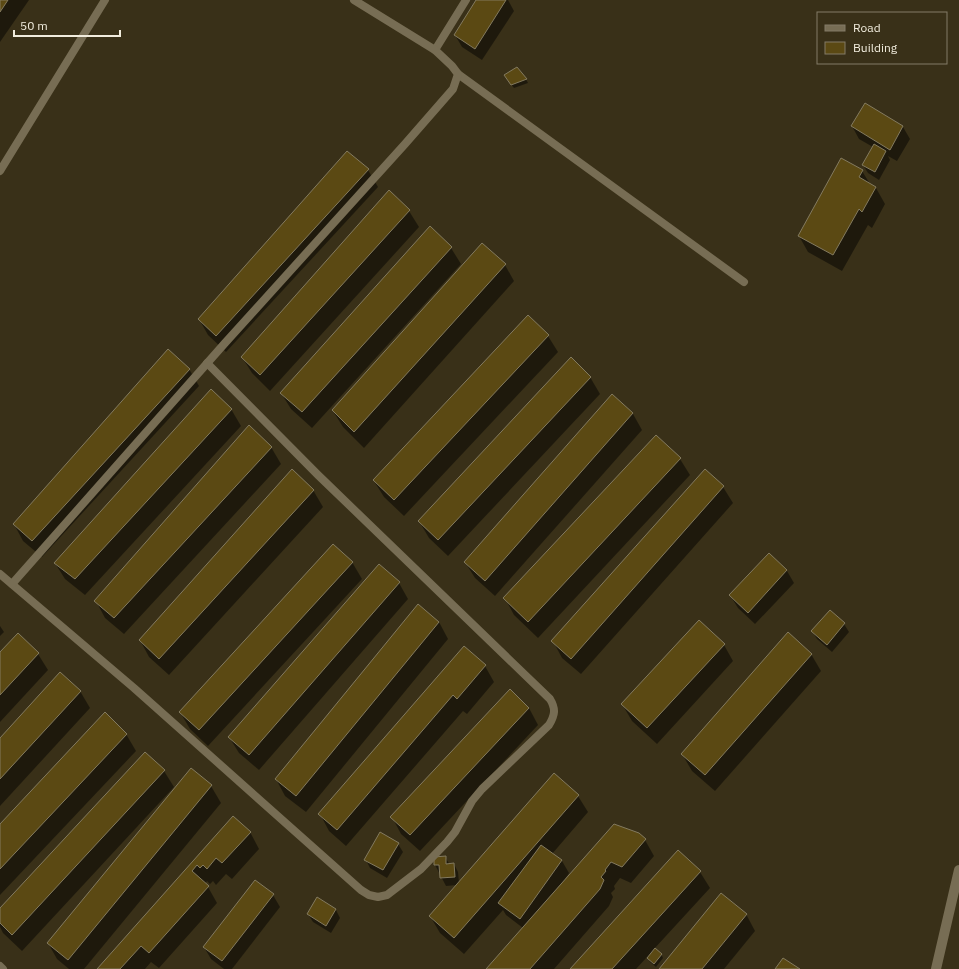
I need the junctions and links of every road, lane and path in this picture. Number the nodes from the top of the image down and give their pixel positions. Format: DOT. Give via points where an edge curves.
graph roads {
  1 [pos="106,0"];
  2 [pos="354,0"];
  3 [pos="466,0"];
  4 [pos="435,50"];
  5 [pos="458,74"];
  6 [pos="0,172"];
  7 [pos="744,282"];
  8 [pos="207,363"];
  9 [pos="0,574"];
  10 [pos="12,584"];
  11 [pos="959,870"];
  12 [pos="0,966"];
  13 [pos="3,969"];
  14 [pos="936,969"];
  1 -- 6 [label="lane"];
  2 -- 4 [label="lane"];
  3 -- 4 [label="lane"];
  4 -- 5 [label="lane"];
  5 -- 7 [label="lane"];
  5 -- 8 [label="lane" via="453,89"];
  8 -- 10 [label="lane"];
  8 -- 10 [label="lane" via="318,475 550,699 554,707 554,716 549,725 482,789 472,801 455,832 421,869 388,895 369,895"];
  9 -- 10 [label="lane"];
  11 -- 14 [label="street"];
  12 -- 13 [label="lane"];
}
